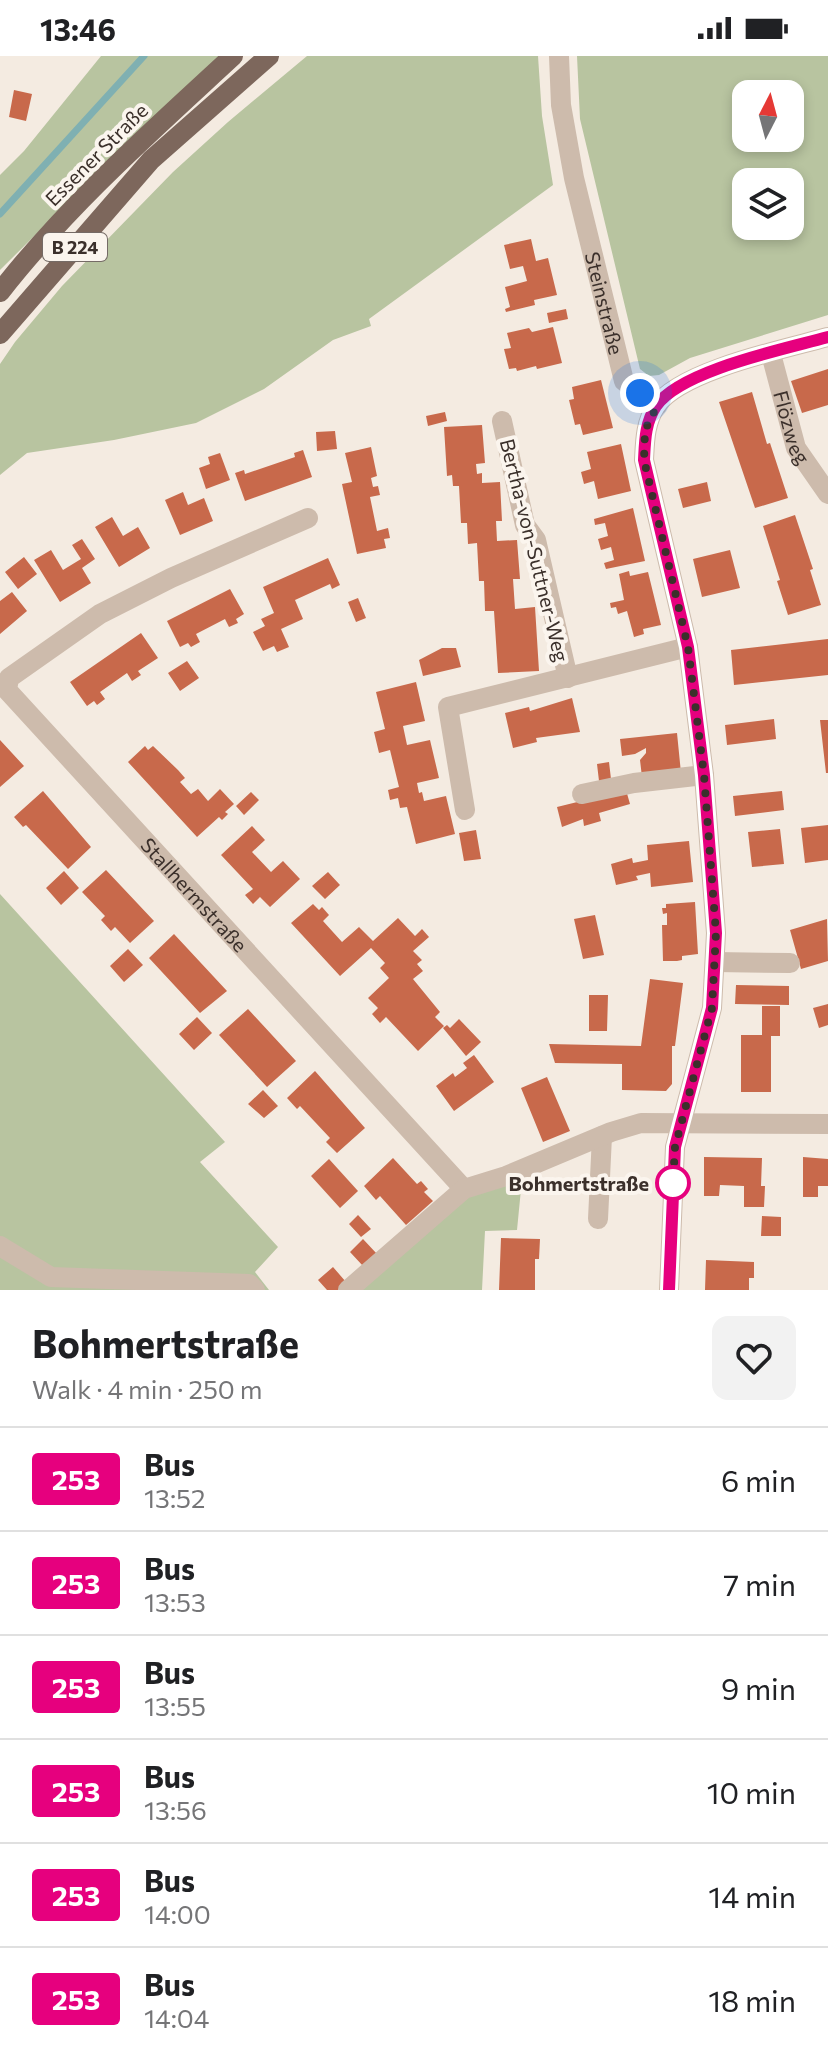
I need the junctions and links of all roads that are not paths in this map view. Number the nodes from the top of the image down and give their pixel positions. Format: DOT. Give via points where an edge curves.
graph roads {
  1 [pos="233,56"];
  2 [pos="269,56"];
  3 [pos="559,56"];
  4 [pos="0,292"];
  5 [pos="0,334"];
  6 [pos="828,337"];
  7 [pos="771,354"];
  8 [pos="657,406"];
  9 [pos="502,421"];
  10 [pos="828,494"];
  11 [pos="308,518"];
  12 [pos="688,647"];
  13 [pos="568,678"];
  14 [pos="704,775"];
  15 [pos="582,794"];
  16 [pos="465,810"];
  17 [pos="715,962"];
  18 [pos="790,963"];
  19 [pos="681,1122"];
  20 [pos="828,1124"];
  21 [pos="602,1136"];
  22 [pos="464,1189"];
  23 [pos="598,1219"];
  24 [pos="0,1246"];
  25 [pos="255,1290"];
  26 [pos="348,1290"];
  27 [pos="669,1290"];
  1 -- 4 [label="main road, Essener Straße / B 224" via="34,249"];
  2 -- 5 [label="main road, B 224" via="151,160"];
  3 -- 8 [label="street, Steinstraße" via="574,178 624,381"];
  6 -- 7 [label="street"];
  7 -- 8 [label="street" via="696,377"];
  7 -- 10 [label="street, Flözweg" via="796,448"];
  8 -- 12 [label="street" via="645,430 644,460"];
  9 -- 13 [label="street, Bertha-von-Suttner-Weg"];
  11 -- 22 [label="street, Stallhermstraße" via="100,614 9,678 7,690"];
  12 -- 13 [label="street, Bertha-von-Suttner-Weg"];
  12 -- 14 [label="street"];
  13 -- 16 [label="street, Bertha-von-Suttner-Weg" via="448,707"];
  14 -- 15 [label="street"];
  14 -- 17 [label="street"];
  17 -- 18 [label="street"];
  17 -- 19 [label="street" via="712,1008"];
  19 -- 20 [label="street"];
  19 -- 21 [label="street" via="641,1123"];
  19 -- 27 [label="street" via="675,1147"];
  21 -- 22 [label="street"];
  21 -- 23 [label="street"];
  22 -- 26 [label="street"];
  24 -- 25 [label="street" via="51,1277 249,1284"];
}
